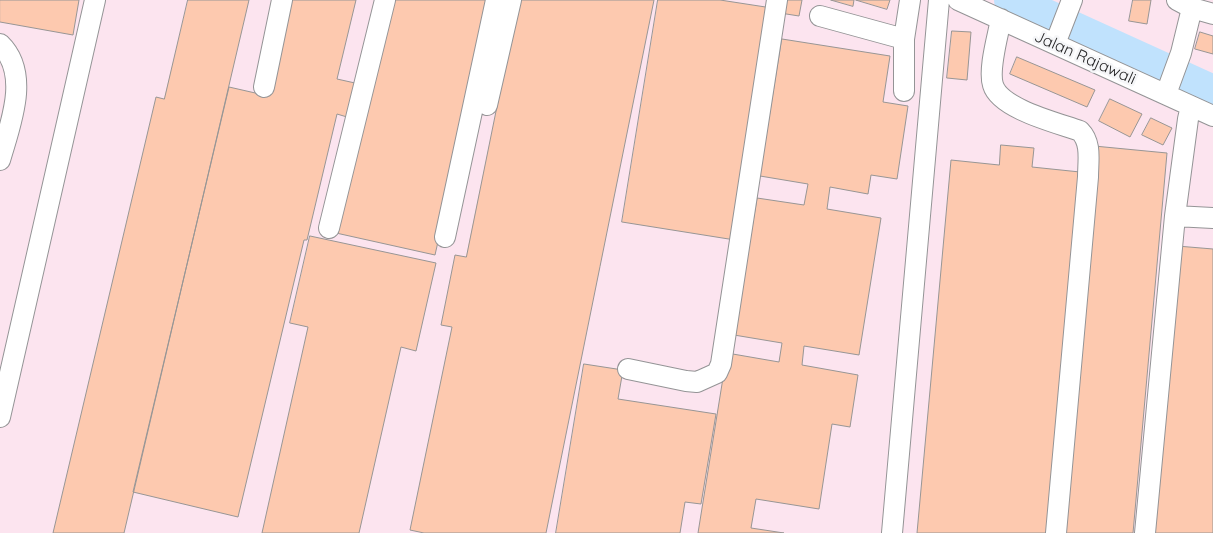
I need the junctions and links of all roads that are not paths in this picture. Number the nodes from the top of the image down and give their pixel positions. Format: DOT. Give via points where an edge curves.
graph roads {
  1 [pos="95,0"];
  2 [pos="282,0"];
  3 [pos="385,0"];
  4 [pos="496,0"];
  5 [pos="511,0"];
  6 [pos="777,0"];
  7 [pos="910,0"];
  8 [pos="939,0"];
  9 [pos="958,0"];
  10 [pos="1072,0"];
  11 [pos="1185,4"];
  12 [pos="1213,14"];
  13 [pos="820,16"];
  14 [pos="1001,19"];
  15 [pos="1058,37"];
  16 [pos="904,39"];
  17 [pos="0,44"];
  18 [pos="264,87"];
  19 [pos="904,91"];
  20 [pos="1166,94"];
  21 [pos="1191,106"];
  22 [pos="1213,116"];
  23 [pos="0,160"];
  24 [pos="1174,216"];
  25 [pos="1213,218"];
  26 [pos="329,228"];
  27 [pos="628,369"];
  28 [pos="0,418"];
  29 [pos="892,533"];
  30 [pos="1056,533"];
  31 [pos="1145,533"];
  1 -- 28 [label="street"];
  2 -- 18 [label="street"];
  3 -- 26 [label="street"];
  4 -- 5 [label="street" via="452,234"];
  6 -- 27 [label="street" via="717,373 708,379 686,381"];
  7 -- 16 [label="street"];
  8 -- 29 [label="street"];
  9 -- 14 [label="street, Jalan Rajawali"];
  10 -- 15 [label="street"];
  11 -- 12 [label="street"];
  11 -- 20 [label="street" via="1181,53"];
  13 -- 16 [label="street"];
  14 -- 15 [label="street, Jalan Rajawali"];
  14 -- 30 [label="street" via="993,61 992,83 996,91 1004,100 1021,109 1080,131 1086,136 1088,146 1088,177"];
  15 -- 20 [label="street, Jalan Rajawali"];
  16 -- 19 [label="street"];
  17 -- 23 [label="street" via="10,55 16,80 10,124"];
  20 -- 21 [label="street, Jalan Rajawali"];
  21 -- 22 [label="street, Jalan Rajawali"];
  21 -- 24 [label="street"];
  24 -- 25 [label="street"];
  24 -- 31 [label="street"];
}
